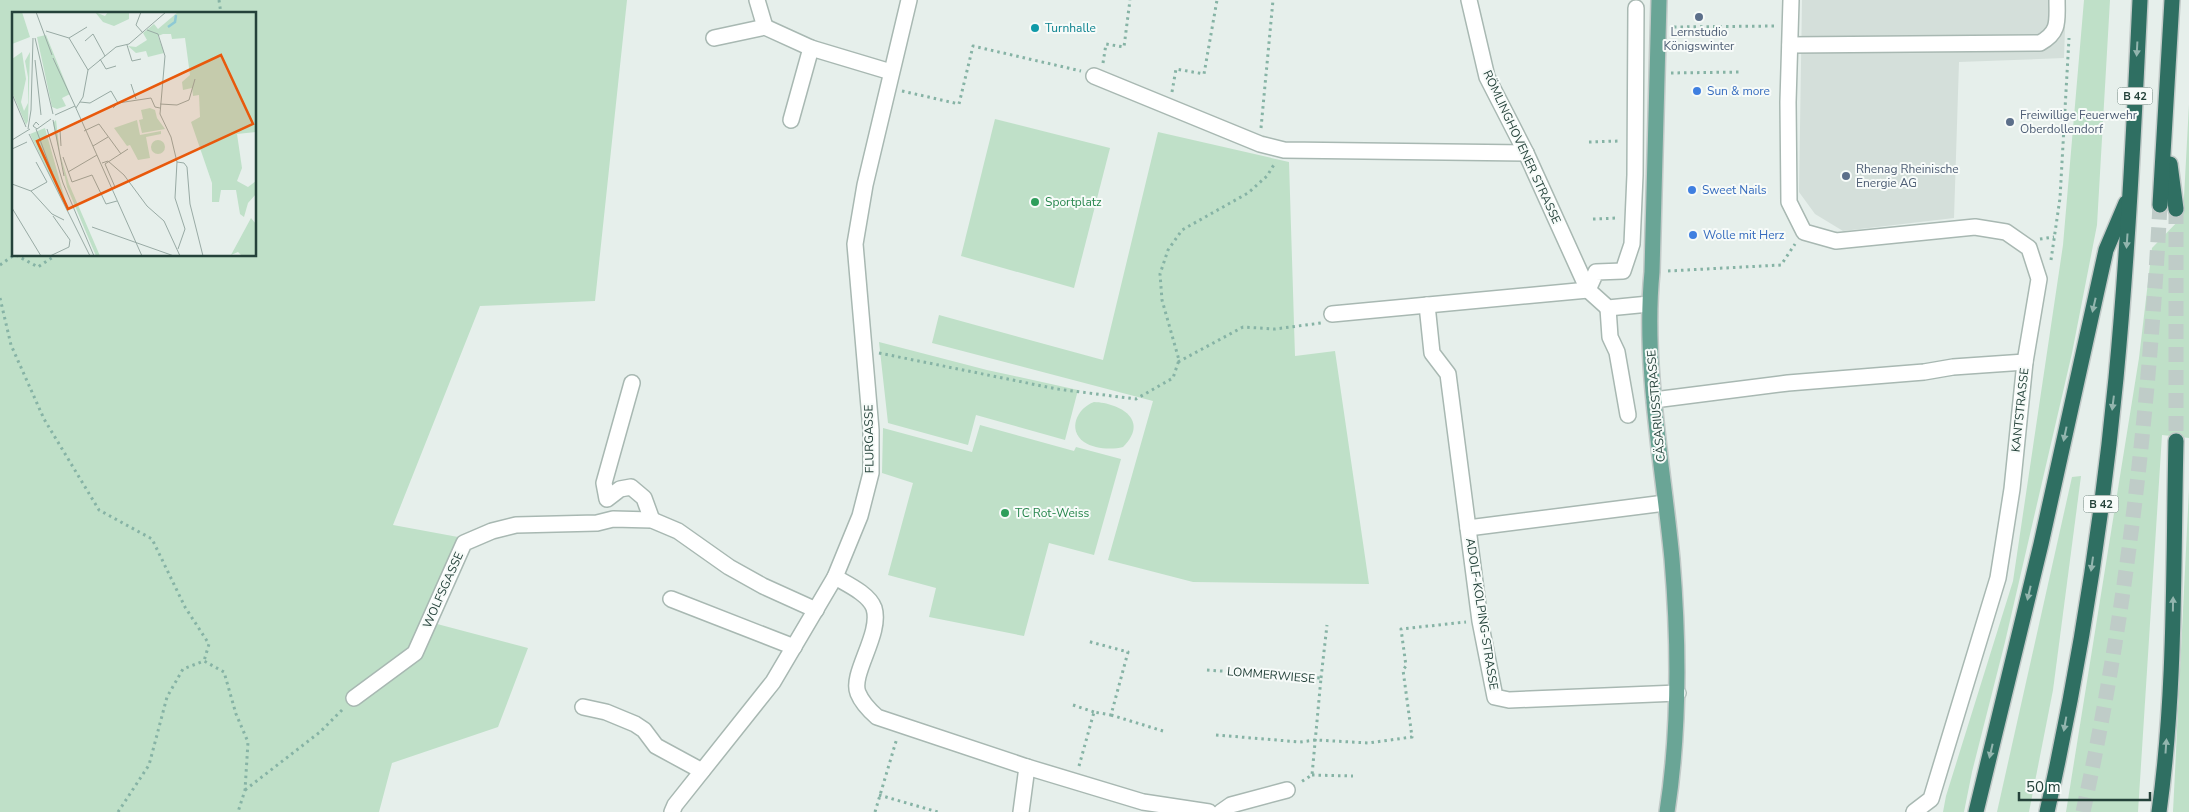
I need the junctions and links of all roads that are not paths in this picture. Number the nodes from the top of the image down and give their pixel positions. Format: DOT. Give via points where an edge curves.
graph roads {
  1 [pos="757,0"];
  2 [pos="909,0"];
  3 [pos="1469,0"];
  4 [pos="1659,0"];
  5 [pos="1791,0"];
  6 [pos="2057,0"];
  7 [pos="2140,0"];
  8 [pos="2172,0"];
  9 [pos="1636,8"];
  10 [pos="765,27"];
  11 [pos="714,38"];
  12 [pos="1790,45"];
  13 [pos="811,48"];
  14 [pos="891,72"];
  15 [pos="1098,77"];
  16 [pos="791,120"];
  17 [pos="2166,130"];
  18 [pos="1526,154"];
  19 [pos="2130,192"];
  20 [pos="2160,205"];
  21 [pos="2176,209"];
  22 [pos="1588,290"];
  23 [pos="1649,304"];
  24 [pos="1427,305"];
  25 [pos="1608,308"];
  26 [pos="1336,314"];
  27 [pos="2025,362"];
  28 [pos="632,383"];
  29 [pos="1654,400"];
  30 [pos="1628,415"];
  31 [pos="2176,441"];
  32 [pos="606,499"];
  33 [pos="1665,503"];
  34 [pos="613,519"];
  35 [pos="652,520"];
  36 [pos="1468,528"];
  37 [pos="835,576"];
  38 [pos="672,599"];
  39 [pos="816,610"];
  40 [pos="794,647"];
  41 [pos="1678,693"];
  42 [pos="354,698"];
  43 [pos="583,707"];
  44 [pos="1027,767"];
  45 [pos="702,771"];
  46 [pos="1287,790"];
  47 [pos="672,812"];
  48 [pos="1021,812"];
  49 [pos="1209,812"];
  50 [pos="1221,812"];
  51 [pos="1667,812"];
  52 [pos="1914,812"];
  53 [pos="1976,812"];
  54 [pos="2047,812"];
  55 [pos="2159,812"];
  1 -- 10 [label="street"];
  2 -- 14 [label="street, FLURGASSE"];
  3 -- 18 [label="street, RÖMLINGHOVENER STRASSE" via="1487,77"];
  4 -- 23 [label="main road, CÄSARIUSSTRASSE"];
  5 -- 12 [label="street"];
  6 -- 12 [label="street" via="2057,28 2040,43"];
  7 -- 19 [label="highway, B 42, one-way"];
  8 -- 17 [label="highway, B 42"];
  9 -- 22 [label="street" via="1632,244 1623,271 1596,272"];
  10 -- 11 [label="street"];
  10 -- 13 [label="street"];
  12 -- 27 [label="street" via="1789,202 1804,232 1836,241 1974,227 2006,232 2029,248 2039,279"];
  13 -- 14 [label="street"];
  13 -- 16 [label="street"];
  14 -- 37 [label="street, FLURGASSE" via="855,244 871,430 871,473 860,516"];
  15 -- 18 [label="street" via="1260,144 1284,150"];
  17 -- 20 [label="highway, B 42"];
  17 -- 21 [label="highway, B 42"];
  18 -- 22 [label="street, RÖMLINGHOVENER STRASSE"];
  19 -- 53 [label="highway, B 42, one-way" via="2106,250 2041,544"];
  19 -- 54 [label="highway, B 42, one-way" via="2118,360 2105,472 2079,648"];
  22 -- 24 [label="street"];
  22 -- 25 [label="street, RÖMLINGHOVENER STRASSE"];
  23 -- 25 [label="street"];
  23 -- 29 [label="main road, CÄSARIUSSTRASSE"];
  24 -- 26 [label="street"];
  24 -- 36 [label="street, ADOLF-KOLPING-STRASSE" via="1432,353 1448,374"];
  25 -- 30 [label="street" via="1610,337 1617,352"];
  27 -- 29 [label="street, KANTSTRASSE" via="1788,383"];
  27 -- 52 [label="street, KANTSTRASSE" via="2012,489 1998,578 1931,799"];
  28 -- 32 [label="street" via="604,483"];
  29 -- 33 [label="main road, CÄSARIUSSTRASSE"];
  55 -- 31 [label="highway, one-way" via="2172,652"];
  32 -- 34 [label="street"];
  32 -- 35 [label="street" via="620,489 631,487 644,498"];
  33 -- 36 [label="street, ADOLF-KOLPING-STRASSE"];
  33 -- 41 [label="main road, CÄSARIUSSTRASSE" via="1672,559"];
  34 -- 35 [label="street, WOLFSGASSE"];
  34 -- 42 [label="street, WOLFSGASSE" via="597,523 516,524 464,543 415,653"];
  35 -- 39 [label="street, WOLFSGASSE" via="678,531 729,567 763,586"];
  36 -- 41 [label="street, ADOLF-KOLPING-STRASSE" via="1480,621 1495,697 1509,700"];
  37 -- 39 [label="street, FLURGASSE"];
  37 -- 44 [label="street" via="863,594 874,607 874,627 856,691 876,717"];
  38 -- 40 [label="street"];
  39 -- 40 [label="street, FLURGASSE"];
  40 -- 45 [label="street, FLURGASSE" via="773,682"];
  41 -- 51 [label="main road, CÄSARIUSSTRASSE"];
  43 -- 45 [label="street" via="635,724 656,746"];
  44 -- 48 [label="street"];
  44 -- 49 [label="street" via="1143,802"];
  45 -- 47 [label="street, FLURGASSE"];
  46 -- 50 [label="street" via="1231,805"];
}
